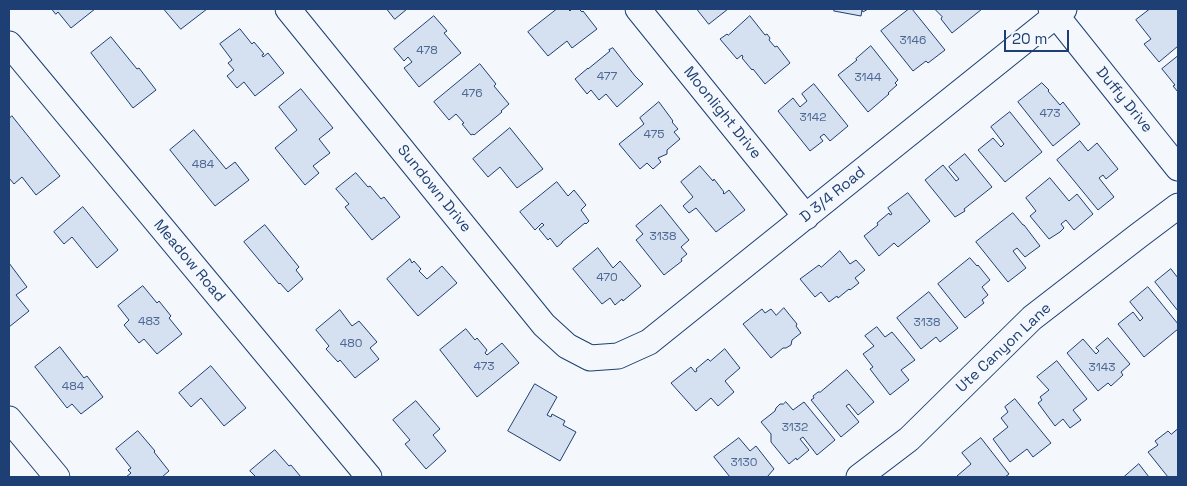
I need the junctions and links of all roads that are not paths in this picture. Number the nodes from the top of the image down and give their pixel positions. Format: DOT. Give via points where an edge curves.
graph roads {
  1 [pos="288,9"];
  2 [pos="638,9"];
  3 [pos="1057,11"];
  4 [pos="9,44"];
  5 [pos="1178,168"];
  6 [pos="1178,206"];
  7 [pos="806,217"];
  8 [pos="590,358"];
  9 [pos="9,419"];
  10 [pos="57,477"];
  11 [pos="369,477"];
  12 [pos="859,477"];
  1 -- 8 [label="street, Sundown Drive" via="544,325 567,346"];
  2 -- 7 [label="street, Moonlight Drive"];
  3 -- 5 [label="street, Duffy Drive"];
  3 -- 7 [label="street, D 3/4 Road"];
  4 -- 11 [label="street, Meadow Road"];
  6 -- 12 [label="street, Ute Canyon Lane" via="1032,318 909,439"];
  7 -- 8 [label="street, D 3/4 Road" via="649,342 618,356"];
  9 -- 10 [label="street"];
}
